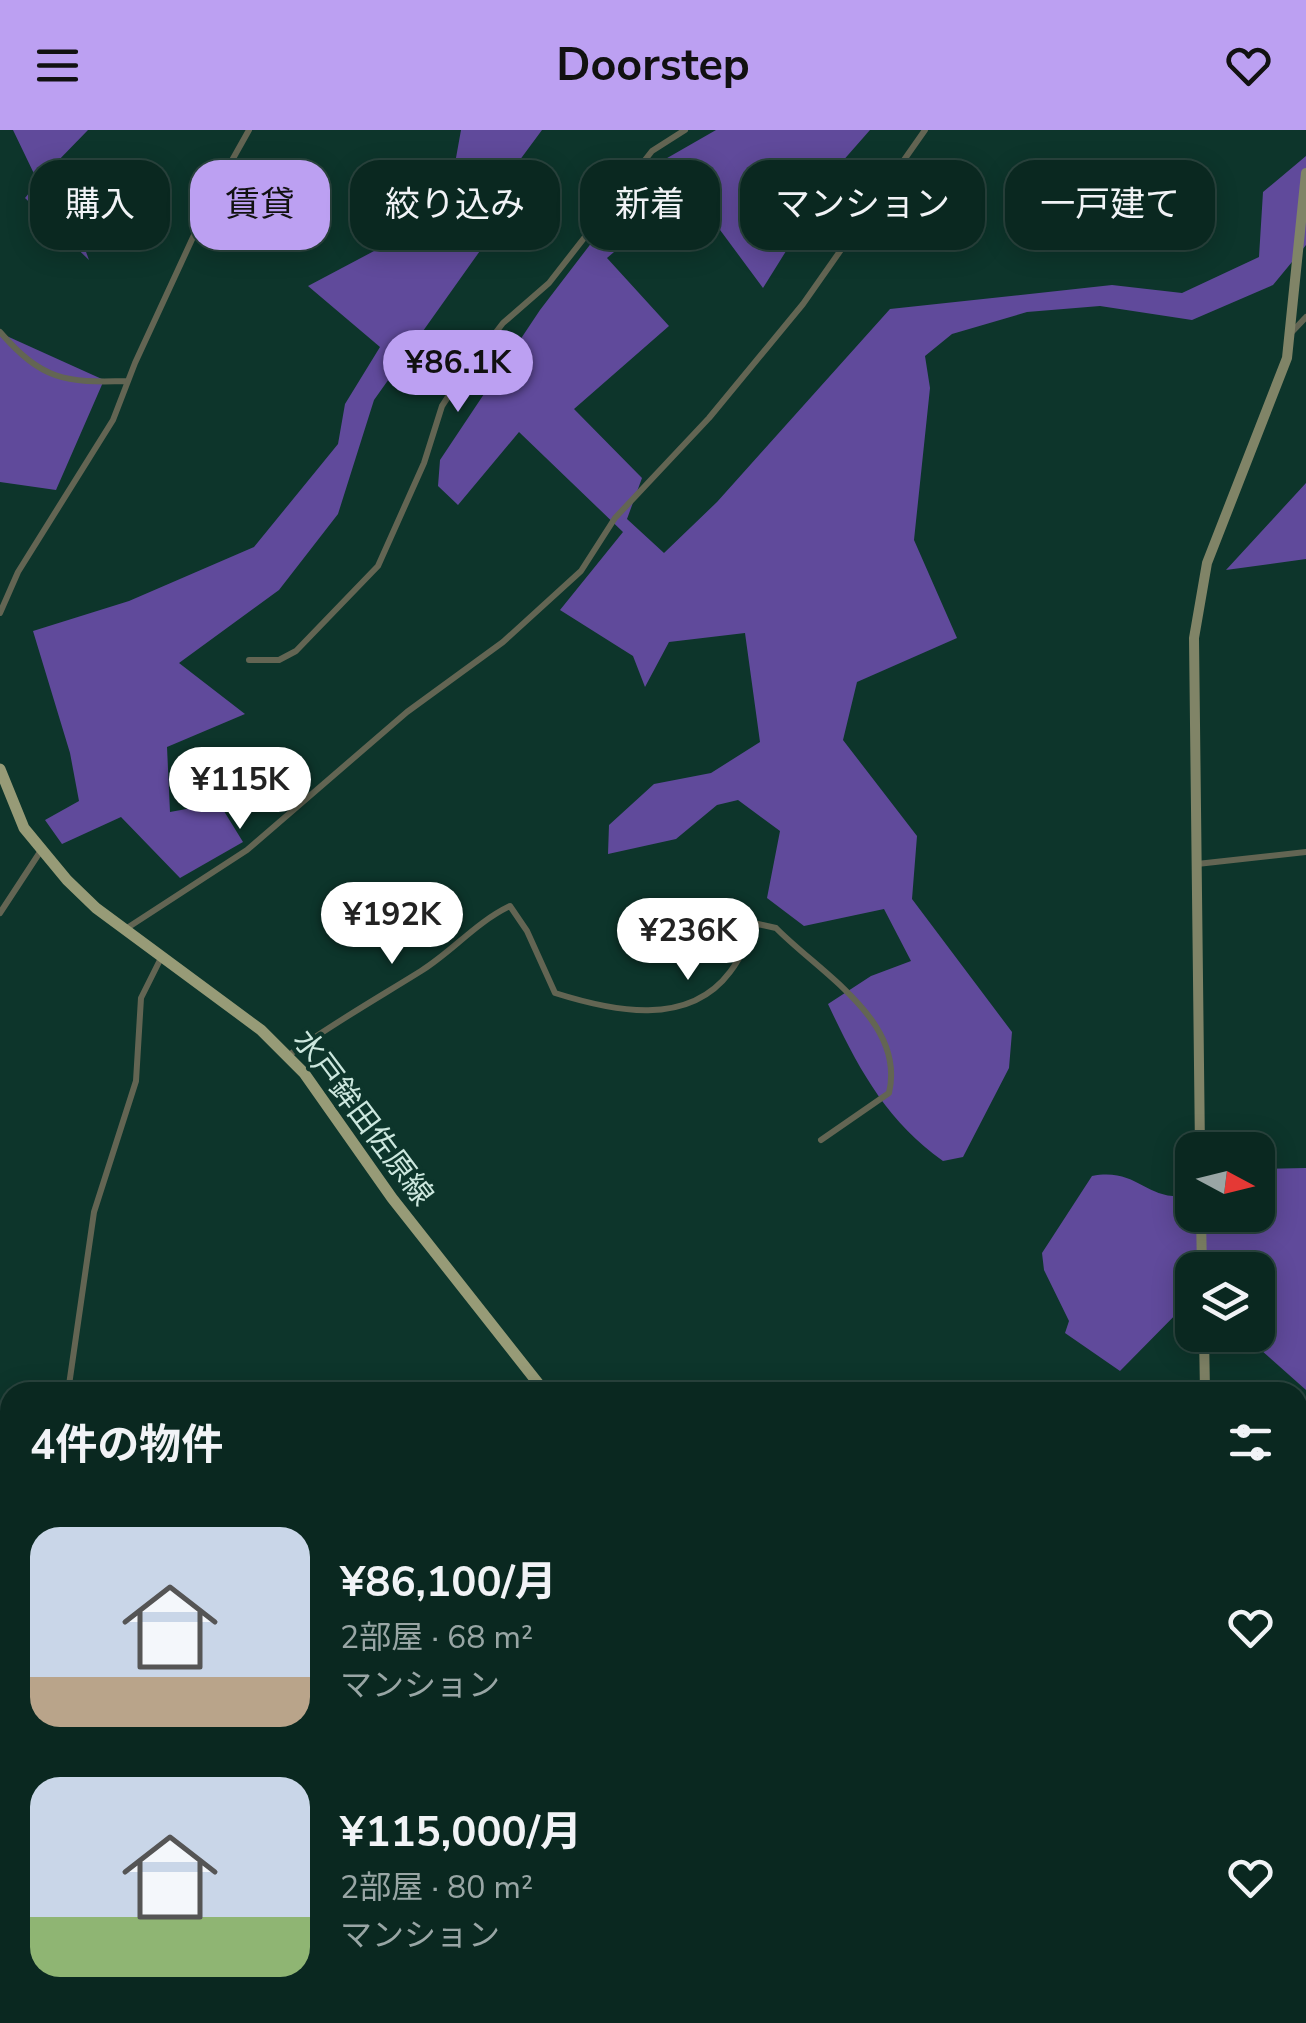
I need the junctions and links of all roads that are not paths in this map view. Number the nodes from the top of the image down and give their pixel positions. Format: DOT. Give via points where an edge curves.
graph roads {
  1 [pos="248,130"];
  2 [pos="685,130"];
  3 [pos="925,130"];
  4 [pos="1306,173"];
  5 [pos="1306,317"];
  6 [pos="0,332"];
  7 [pos="1288,336"];
  8 [pos="127,381"];
  9 [pos="0,613"];
  10 [pos="249,660"];
  11 [pos="0,769"];
  12 [pos="40,852"];
  13 [pos="1306,852"];
  14 [pos="1197,864"];
  15 [pos="0,913"];
  16 [pos="124,930"];
  17 [pos="162,958"];
  18 [pos="288,1056"];
  19 [pos="1200,1132"];
  20 [pos="821,1140"];
  21 [pos="1204,1352"];
  22 [pos="69,1382"];
  23 [pos="537,1382"];
  24 [pos="1205,1382"];
  1 -- 8 [label="street"];
  2 -- 10 [label="street" via="652,151 549,283 502,323 457,383 378,566 296,651 279,660"];
  3 -- 16 [label="street" via="803,304 710,418 615,518 580,571 503,642 407,712 246,850"];
  4 -- 7 [label="street"];
  5 -- 7 [label="street"];
  6 -- 8 [label="street" via="29,364 78,382"];
  7 -- 14 [label="street" via="1282,378 1212,550 1198,610"];
  8 -- 9 [label="street" via="114,420 18,572"];
  11 -- 12 [label="main road, 水戸鉾田佐原線"];
  12 -- 15 [label="street"];
  12 -- 16 [label="main road, 水戸鉾田佐原線"];
  13 -- 14 [label="street"];
  14 -- 19 [label="street"];
  16 -- 17 [label="main road, 水戸鉾田佐原線"];
  17 -- 18 [label="main road, 水戸鉾田佐原線"];
  17 -- 22 [label="street" via="141,998 136,1082 94,1212"];
  18 -- 20 [label="street" via="510,906 554,994 606,1008 669,1010 704,997 730,972 758,924 776,928 873,1018 890,1049 889,1094"];
  18 -- 23 [label="main road, 水戸鉾田佐原線"];
  21 -- 24 [label="street"];
}
